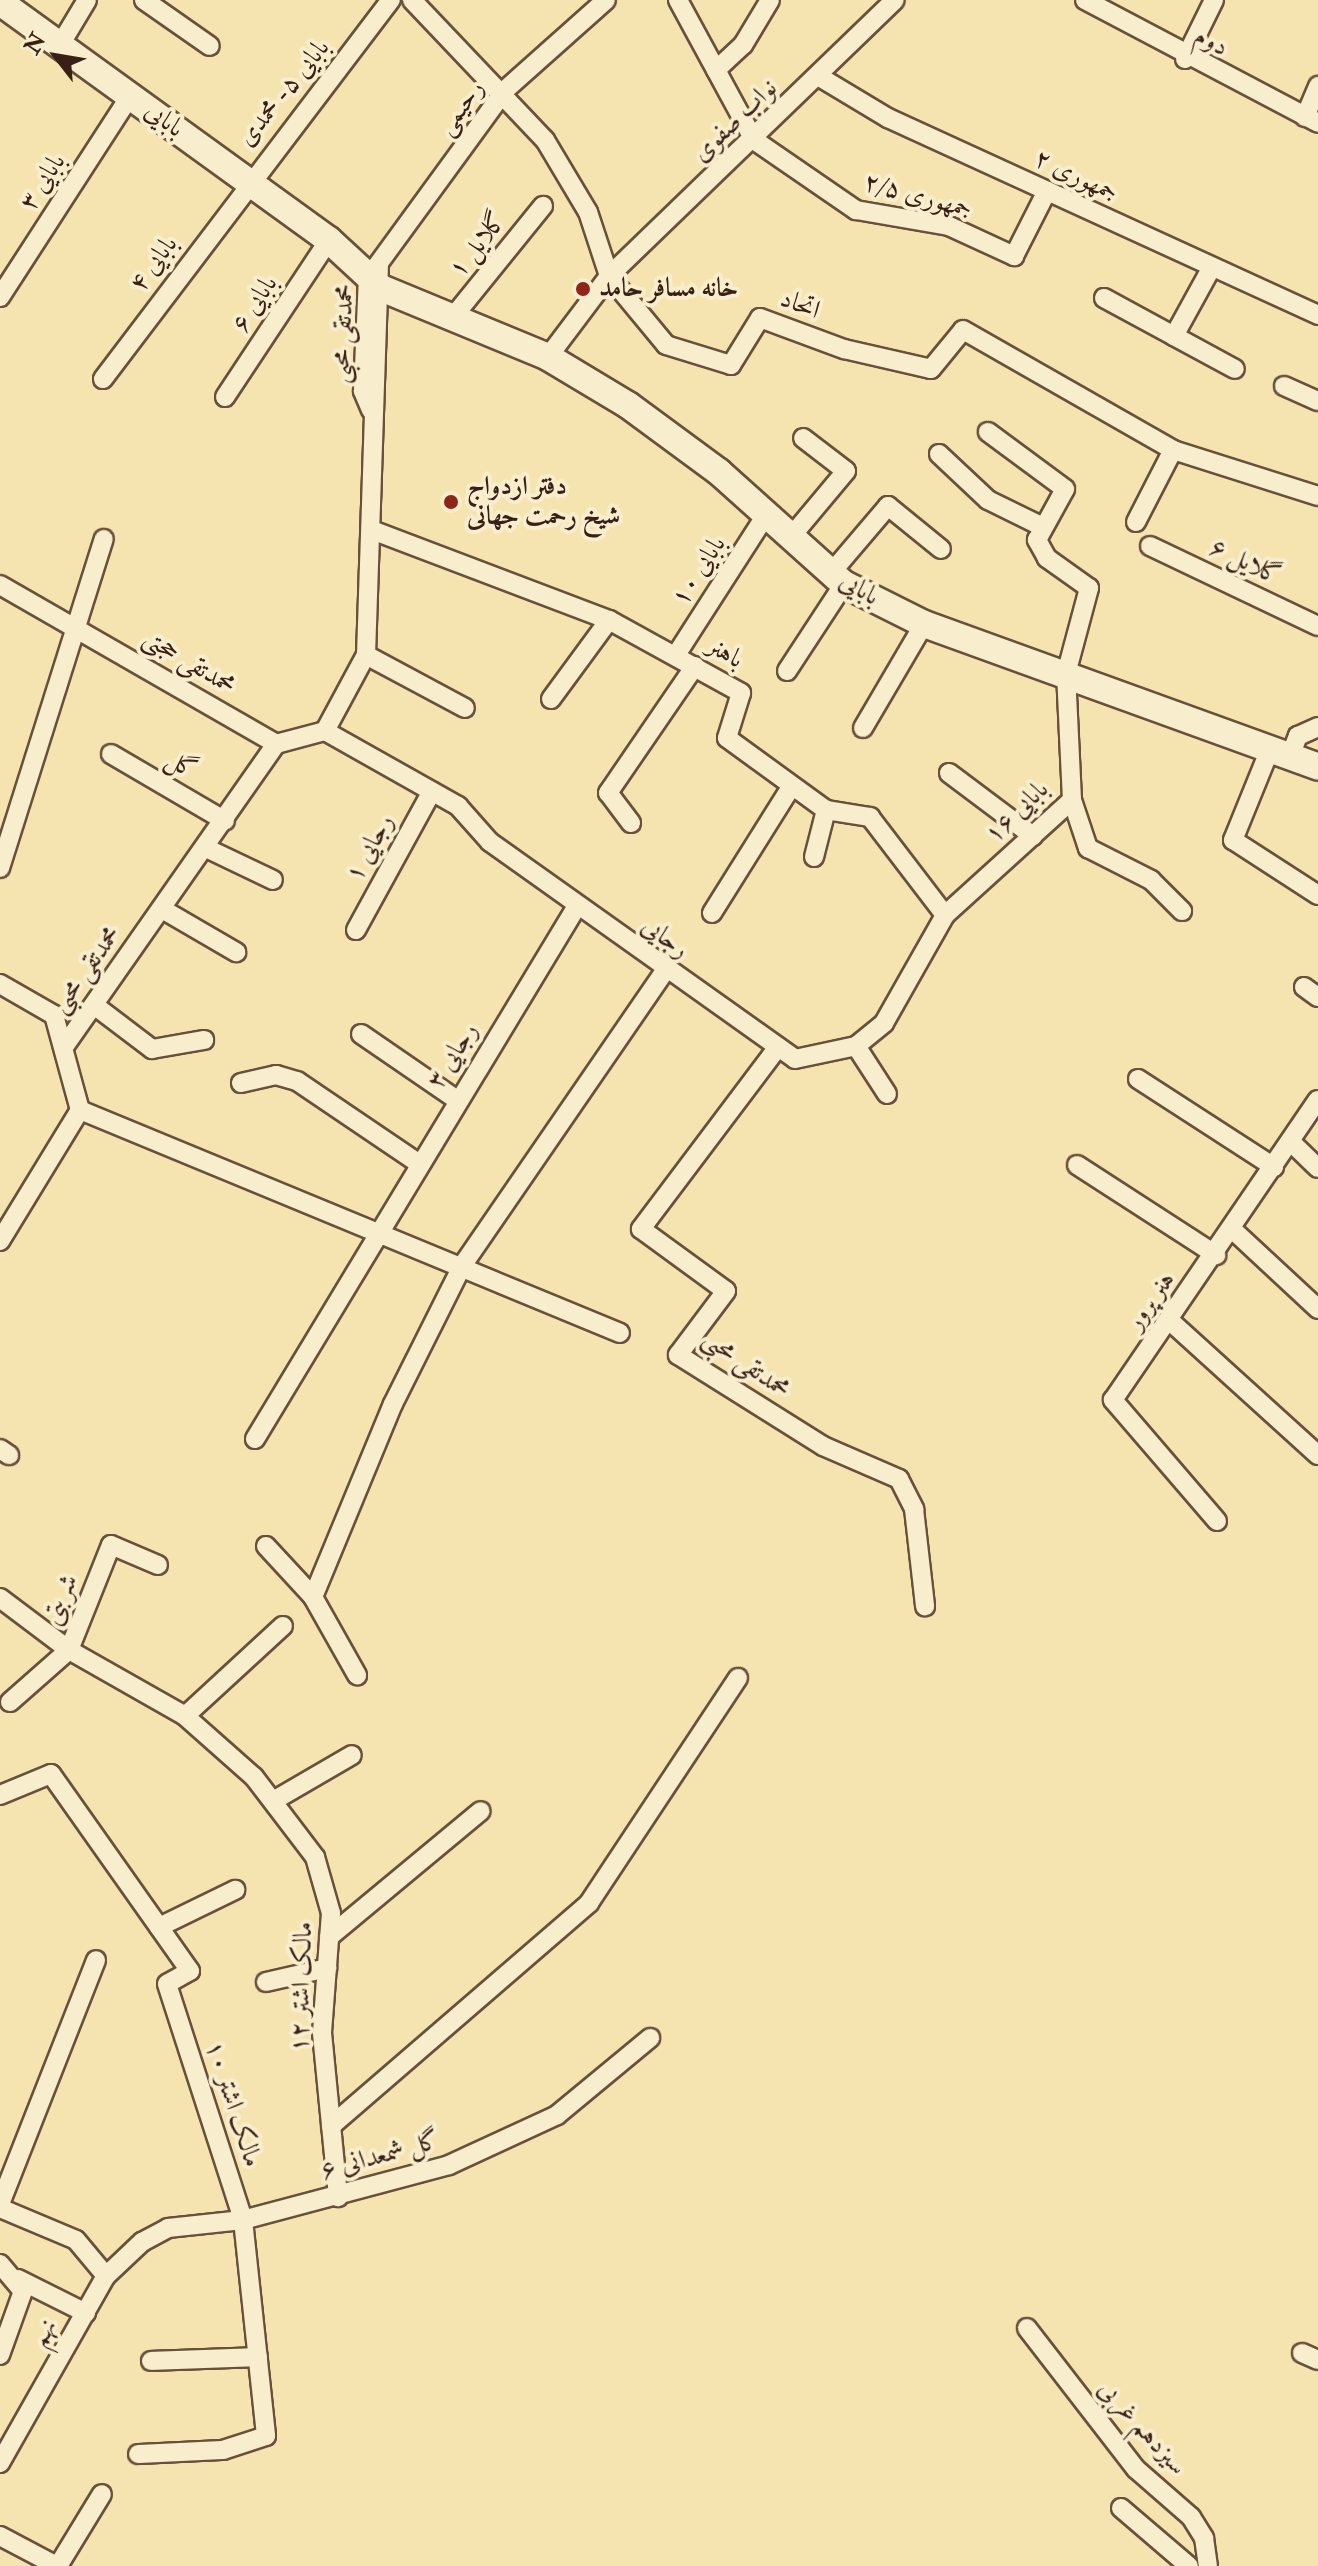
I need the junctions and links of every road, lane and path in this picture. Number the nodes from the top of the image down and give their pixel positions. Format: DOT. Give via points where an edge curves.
graph roads {
  1 [pos="87,0"];
  2 [pos="144,0"];
  3 [pos="391,0"];
  4 [pos="412,0"];
  5 [pos="606,0"];
  6 [pos="678,0"];
  7 [pos="770,0"];
  8 [pos="895,0"];
  9 [pos="1085,0"];
  10 [pos="1214,0"];
  11 [pos="0,2"];
  12 [pos="60,45"];
  13 [pos="210,46"];
  14 [pos="1185,59"];
  15 [pos="716,70"];
  16 [pos="818,76"];
  17 [pos="1318,86"];
  18 [pos="505,90"];
  19 [pos="130,96"];
  20 [pos="1312,120"];
  21 [pos="754,140"];
  22 [pos="247,180"];
  23 [pos="1047,191"];
  24 [pos="543,206"];
  25 [pos="329,240"];
  26 [pos="1212,267"];
  27 [pos="609,276"];
  28 [pos="376,277"];
  29 [pos="0,297"];
  30 [pos="1104,298"];
  31 [pos="1318,315"];
  32 [pos="453,317"];
  33 [pos="1174,336"];
  34 [pos="548,357"];
  35 [pos="1235,369"];
  36 [pos="103,379"];
  37 [pos="1318,380"];
  38 [pos="1284,386"];
  39 [pos="225,397"];
  40 [pos="1314,399"];
  41 [pos="988,432"];
  42 [pos="803,438"];
  43 [pos="1173,450"];
  44 [pos="939,454"];
  45 [pos="1318,496"];
  46 [pos="766,515"];
  47 [pos="1136,522"];
  48 [pos="1043,527"];
  49 [pos="372,530"];
  50 [pos="790,538"];
  51 [pos="104,539"];
  52 [pos="1150,546"];
  53 [pos="941,549"];
  54 [pos="838,579"];
  55 [pos="0,585"];
  56 [pos="609,620"];
  57 [pos="924,624"];
  58 [pos="76,625"];
  59 [pos="1318,626"];
  60 [pos="366,655"];
  61 [pos="676,655"];
  62 [pos="695,666"];
  63 [pos="787,671"];
  64 [pos="1066,674"];
  65 [pos="551,699"];
  66 [pos="465,708"];
  67 [pos="1318,727"];
  68 [pos="863,728"];
  69 [pos="325,731"];
  70 [pos="276,744"];
  71 [pos="111,754"];
  72 [pos="1278,756"];
  73 [pos="1318,767"];
  74 [pos="949,773"];
  75 [pos="791,787"];
  76 [pos="432,791"];
  77 [pos="1072,800"];
  78 [pos="826,810"];
  79 [pos="225,821"];
  80 [pos="631,823"];
  81 [pos="1033,836"];
  82 [pos="206,848"];
  83 [pos="814,857"];
  84 [pos="0,868"];
  85 [pos="273,880"];
  86 [pos="1318,895"];
  87 [pos="577,906"];
  88 [pos="162,909"];
  89 [pos="1182,911"];
  90 [pos="712,913"];
  91 [pos="945,915"];
  92 [pos="356,930"];
  93 [pos="236,952"];
  94 [pos="665,971"];
  95 [pos="0,984"];
  96 [pos="94,1005"];
  97 [pos="361,1034"];
  98 [pos="204,1040"];
  99 [pos="66,1044"];
  100 [pos="856,1046"];
  101 [pos="778,1047"];
  102 [pos="1138,1079"];
  103 [pos="241,1083"];
  104 [pos="887,1094"];
  105 [pos="457,1100"];
  106 [pos="1318,1100"];
  107 [pos="80,1110"];
  108 [pos="1291,1142"];
  109 [pos="418,1163"];
  110 [pos="1077,1165"];
  111 [pos="1274,1167"];
  112 [pos="1318,1168"];
  113 [pos="1233,1230"];
  114 [pos="377,1234"];
  115 [pos="0,1241"];
  116 [pos="1216,1255"];
  117 [pos="462,1266"];
  118 [pos="1318,1309"];
  119 [pos="1169,1320"];
  120 [pos="620,1333"];
  121 [pos="255,1439"];
  122 [pos="1318,1455"];
  123 [pos="1217,1521"];
  124 [pos="266,1546"];
  125 [pos="158,1565"];
  126 [pos="313,1597"];
  127 [pos="0,1598"];
  128 [pos="925,1606"];
  129 [pos="283,1626"];
  130 [pos="69,1650"];
  131 [pos="357,1675"];
  132 [pos="738,1678"];
  133 [pos="10,1702"];
  134 [pos="185,1716"];
  135 [pos="352,1755"];
  136 [pos="0,1795"];
  137 [pos="273,1801"];
  138 [pos="481,1811"];
  139 [pos="235,1890"];
  140 [pos="159,1927"];
  141 [pos="329,1937"];
  142 [pos="96,1960"];
  143 [pos="327,1968"];
  144 [pos="266,1982"];
  145 [pos="650,2038"];
  146 [pos="331,2126"];
  147 [pos="338,2197"];
  148 [pos="0,2206"];
  149 [pos="243,2220"];
  150 [pos="0,2264"];
  151 [pos="106,2276"];
  152 [pos="20,2285"];
  153 [pos="78,2308"];
  154 [pos="1027,2328"];
  155 [pos="0,2355"];
  156 [pos="258,2357"];
  157 [pos="151,2361"];
  158 [pos="138,2454"];
  159 [pos="0,2463"];
  160 [pos="102,2494"];
  161 [pos="1121,2508"];
  162 [pos="0,2536"];
  163 [pos="58,2566"];
  164 [pos="1189,2566"];
  165 [pos="1208,2566"];
  1 -- 12 [label="street"];
  2 -- 13 [label="street"];
  3 -- 22 [label="street, بابایی ۵- محمدی"];
  4 -- 18 [label="street, اتحاد"];
  5 -- 18 [label="street, رحیمی"];
  6 -- 15 [label="street"];
  7 -- 15 [label="street" via="743,45"];
  8 -- 16 [label="street, نواب صفوی"];
  9 -- 14 [label="street, دوم"];
  10 -- 14 [label="street"];
  11 -- 12 [label="main road, بابایی"];
  12 -- 19 [label="main road, بابایی"];
  14 -- 20 [label="street, دوم"];
  15 -- 21 [label="street"];
  16 -- 21 [label="street, نواب صفوی"];
  16 -- 23 [label="street, جمهوری ۲" via="888,118"];
  17 -- 20 [label="street"];
  18 -- 27 [label="street, اتحاد" via="545,140 588,212"];
  18 -- 28 [label="street, رحیمی"];
  19 -- 22 [label="main road, بابایی"];
  19 -- 29 [label="street, بابایی ۳"];
  21 -- 23 [label="street, جمهوری ۲/۵" via="856,210 949,226 1014,256"];
  21 -- 27 [label="street, نواب صفوی"];
  22 -- 25 [label="main road, بابایی"];
  22 -- 36 [label="street, بابایی ۴"];
  23 -- 26 [label="street, جمهوری ۲"];
  24 -- 32 [label="street, گلایل ۱"];
  25 -- 28 [label="main road, بابایی"];
  25 -- 39 [label="street, بابایی ۶"];
  26 -- 31 [label="street, جمهوری ۲"];
  26 -- 33 [label="street"];
  27 -- 34 [label="street, نواب صفوی"];
  27 -- 43 [label="street, اتحاد" via="666,345 731,365 760,318 844,349 931,369 963,330"];
  28 -- 32 [label="main road, بابایی"];
  28 -- 49 [label="street, محمدتقی محبی" via="363,391 371,410"];
  30 -- 33 [label="street"];
  32 -- 34 [label="main road, بابایی"];
  33 -- 35 [label="street"];
  34 -- 46 [label="main road, بابایی" via="639,413"];
  37 -- 40 [label="street"];
  38 -- 40 [label="street"];
  41 -- 48 [label="street" via="1065,489"];
  42 -- 50 [label="street" via="846,471"];
  43 -- 45 [label="street, اتحاد"];
  43 -- 47 [label="street"];
  44 -- 48 [label="street" via="988,500"];
  46 -- 50 [label="main road, بابایی"];
  46 -- 61 [label="street, بابایی ۱۰"];
  48 -- 64 [label="street, بابایی ۱۶" via="1037,540 1047,558 1089,588"];
  49 -- 56 [label="street, باهنر"];
  49 -- 60 [label="street, محمدتقی محبی"];
  50 -- 54 [label="main road, بابایی"];
  51 -- 58 [label="street"];
  52 -- 59 [label="street, گلایل ۶"];
  53 -- 54 [label="street" via="888,506"];
  54 -- 57 [label="main road, بابایی"];
  54 -- 63 [label="street"];
  55 -- 58 [label="street, محمدتقی حجتی"];
  56 -- 61 [label="street, باهنر"];
  56 -- 65 [label="street"];
  57 -- 64 [label="main road, بابایی"];
  57 -- 68 [label="street"];
  58 -- 70 [label="street, محمدتقی حجتی"];
  58 -- 84 [label="street"];
  60 -- 66 [label="street"];
  60 -- 69 [label="street, محمدتقی محبی"];
  61 -- 62 [label="street, باهنر"];
  62 -- 75 [label="street, باهنر" via="741,693 727,738"];
  62 -- 80 [label="street" via="608,793"];
  64 -- 72 [label="main road, بابایی"];
  64 -- 77 [label="street, بابایی ۱۶"];
  67 -- 72 [label="street" via="1298,736"];
  69 -- 70 [label="street"];
  69 -- 76 [label="street, رجایی"];
  70 -- 79 [label="street, محمدتقی محبی"];
  71 -- 79 [label="street, گل"];
  72 -- 73 [label="main road, بابایی"];
  72 -- 86 [label="street" via="1233,840"];
  74 -- 81 [label="street"];
  75 -- 78 [label="street, باهنر"];
  75 -- 90 [label="street"];
  76 -- 87 [label="street, رجایی"];
  76 -- 92 [label="street, رجایی ۱"];
  77 -- 81 [label="street, بابایی ۱۶"];
  77 -- 89 [label="street" via="1088,848 1151,880"];
  78 -- 83 [label="street"];
  78 -- 91 [label="street, باهنر" via="870,817"];
  79 -- 82 [label="street, محمدتقی محبی"];
  81 -- 91 [label="street, بابایی ۱۶"];
  82 -- 85 [label="street"];
  82 -- 88 [label="street, محمدتقی محبی"];
  87 -- 94 [label="street, رجایی"];
  87 -- 105 [label="street, رجایی ۳"];
  88 -- 93 [label="street"];
  88 -- 96 [label="street, محمدتقی محبی"];
  91 -- 100 [label="street, رجایی" via="884,1023"];
  94 -- 101 [label="street, رجایی"];
  94 -- 117 [label="street"];
  95 -- 99 [label="street" via="54,1015"];
  96 -- 98 [label="street" via="152,1049"];
  96 -- 99 [label="street, محمدتقی محبی"];
  97 -- 105 [label="street"];
  99 -- 107 [label="street, محمدتقی محبی"];
  100 -- 101 [label="street, رجایی" via="795,1059"];
  100 -- 104 [label="street"];
  101 -- 128 [label="street, محمدتقی محبی" via="641,1229 726,1291 678,1355 823,1446 899,1479 914,1509"];
  102 -- 111 [label="street"];
  103 -- 109 [label="street" via="276,1075 297,1081"];
  105 -- 109 [label="street, رجایی ۳"];
  106 -- 108 [label="street, هنر پرور"];
  107 -- 114 [label="street"];
  107 -- 115 [label="street"];
  108 -- 111 [label="street, هنر پرور"];
  108 -- 112 [label="street"];
  109 -- 114 [label="street, رجایی ۳"];
  110 -- 116 [label="street"];
  111 -- 113 [label="street, هنر پرور"];
  113 -- 116 [label="street, هنر پرور"];
  113 -- 118 [label="street"];
  114 -- 117 [label="street"];
  114 -- 121 [label="street, رجایی ۳"];
  116 -- 119 [label="street, هنر پرور"];
  117 -- 120 [label="street"];
  117 -- 126 [label="street" via="393,1404"];
  119 -- 122 [label="street"];
  119 -- 123 [label="street, هنر پرور" via="1113,1400"];
  124 -- 126 [label="street"];
  125 -- 130 [label="street, شربتی" via="111,1545"];
  126 -- 131 [label="street"];
  127 -- 130 [label="street, مالک اشتر ۱۲"];
  129 -- 134 [label="street"];
  130 -- 133 [label="street, شربتی"];
  130 -- 134 [label="street, مالک اشتر ۱۲"];
  132 -- 146 [label="street" via="589,1903"];
  134 -- 137 [label="street, مالک اشتر ۱۲"];
  135 -- 137 [label="street"];
  136 -- 140 [label="street, مالک اشتر ۱۰" via="51,1774"];
  137 -- 141 [label="street, مالک اشتر ۱۲" via="315,1857 331,1913"];
  138 -- 141 [label="street"];
  139 -- 140 [label="street"];
  140 -- 149 [label="street, مالک اشتر ۱۰" via="190,1971 167,1984"];
  141 -- 143 [label="street, مالک اشتر ۱۲"];
  142 -- 148 [label="street"];
  143 -- 144 [label="street"];
  143 -- 146 [label="street, مالک اشتر ۱۲" via="322,2033"];
  145 -- 147 [label="street, گل شمعدانی ۶" via="557,2115 449,2165"];
  146 -- 147 [label="street, مالک اشتر ۱۲"];
  147 -- 149 [label="street, گل شمعدانی ۶"];
  148 -- 151 [label="street" via="76,2240"];
  149 -- 151 [label="street, گل شمعدانی ۶" via="168,2228"];
  149 -- 156 [label="street, مالک اشتر ۱۰"];
  150 -- 152 [label="street"];
  151 -- 153 [label="street, نهم"];
  152 -- 153 [label="street"];
  152 -- 155 [label="street"];
  153 -- 159 [label="street, نهم"];
  154 -- 165 [label="street, سیزدهم غربی" via="1136,2469 1191,2517 1204,2538"];
  156 -- 157 [label="street"];
  156 -- 158 [label="street, مالک اشتر ۱۰" via="266,2436 223,2450"];
  160 -- 163 [label="street"];
  161 -- 164 [label="street"];
  162 -- 163 [label="street"];
}
